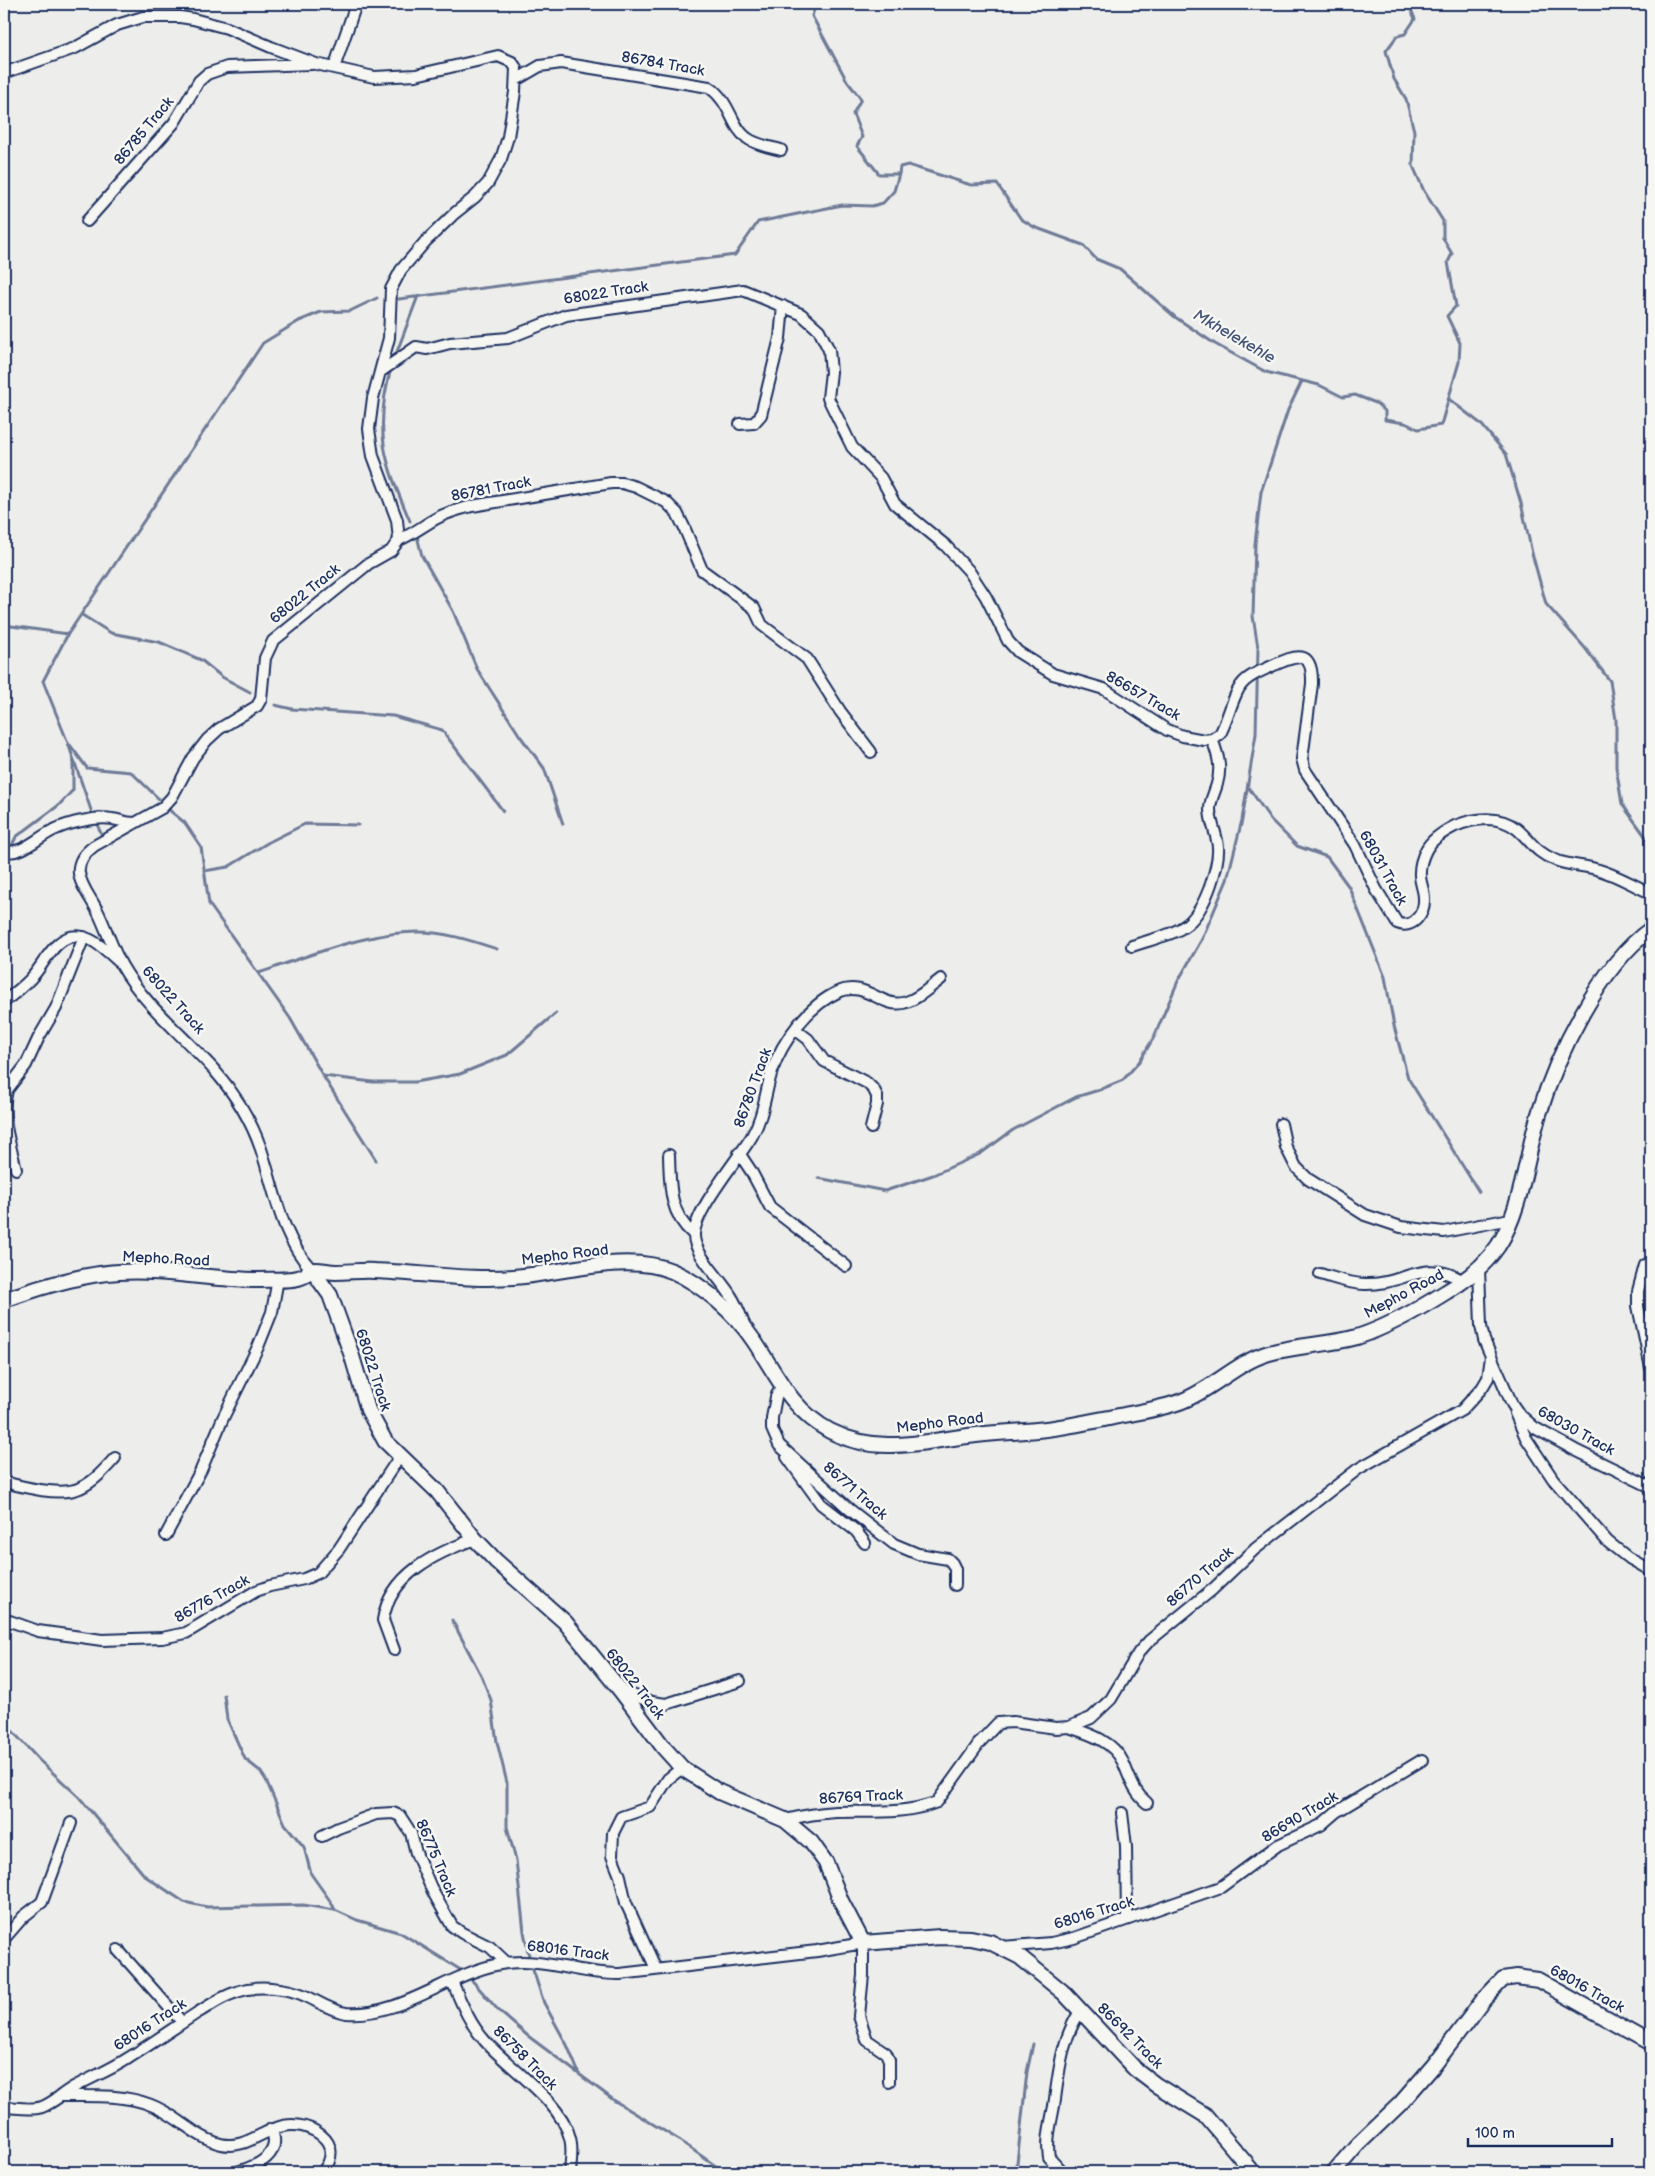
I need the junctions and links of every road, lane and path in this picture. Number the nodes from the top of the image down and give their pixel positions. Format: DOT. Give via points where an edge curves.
graph roads {
  1 [pos="356,4"];
  2 [pos="316,64"];
  3 [pos="334,68"];
  4 [pos="4,73"];
  5 [pos="516,80"];
  6 [pos="781,150"];
  7 [pos="87,221"];
  8 [pos="783,306"];
  9 [pos="380,372"];
  10 [pos="740,424"];
  11 [pos="399,540"];
  12 [pos="1212,739"];
  13 [pos="872,752"];
  14 [pos="137,823"];
  15 [pos="4,850"];
  16 [pos="1651,893"];
  17 [pos="1651,929"];
  18 [pos="84,937"];
  19 [pos="1132,946"];
  20 [pos="122,966"];
  21 [pos="941,979"];
  22 [pos="4,1002"];
  23 [pos="796,1030"];
  24 [pos="1281,1124"];
  25 [pos="871,1128"];
  26 [pos="739,1153"];
  27 [pos="669,1155"];
  28 [pos="16,1169"];
  29 [pos="1510,1219"];
  30 [pos="694,1234"];
  31 [pos="1645,1265"];
  32 [pos="846,1266"];
  33 [pos="1479,1268"];
  34 [pos="312,1270"];
  35 [pos="1320,1274"];
  36 [pos="278,1279"];
  37 [pos="1462,1280"];
  38 [pos="4,1300"];
  39 [pos="746,1330"];
  40 [pos="1491,1357"];
  41 [pos="1651,1368"];
  42 [pos="781,1386"];
  43 [pos="1512,1404"];
  44 [pos="779,1446"];
  45 [pos="400,1456"];
  46 [pos="115,1458"];
  47 [pos="4,1482"];
  48 [pos="1651,1487"];
  49 [pos="166,1535"];
  50 [pos="475,1539"];
  51 [pos="865,1543"];
  52 [pos="1648,1569"];
  53 [pos="955,1584"];
  54 [pos="7,1620"];
  55 [pos="394,1650"];
  56 [pos="740,1680"];
  57 [pos="621,1691"];
  58 [pos="1069,1727"];
  59 [pos="1422,1760"];
  60 [pos="682,1768"];
  61 [pos="937,1802"];
  62 [pos="1147,1803"];
  63 [pos="1122,1813"];
  64 [pos="785,1820"];
  65 [pos="71,1823"];
  66 [pos="322,1836"];
  67 [pos="1221,1887"];
  68 [pos="1127,1919"];
  69 [pos="4,1939"];
  70 [pos="864,1944"];
  71 [pos="1002,1947"];
  72 [pos="118,1950"];
  73 [pos="507,1963"];
  74 [pos="656,1969"];
  75 [pos="452,1981"];
  76 [pos="1081,2010"];
  77 [pos="182,2022"];
  78 [pos="1651,2043"];
  79 [pos="889,2082"];
  80 [pos="59,2096"];
  81 [pos="4,2107"];
  82 [pos="271,2129"];
  83 [pos="237,2172"];
  84 [pos="322,2172"];
  85 [pos="570,2172"];
  86 [pos="1064,2172"];
  87 [pos="1253,2172"];
  88 [pos="1334,2172"];
  1 -- 3 [label="street"];
  2 -- 3 [label="street"];
  2 -- 4 [label="street" via="227,28 193,19 143,17 117,25 75,48"];
  2 -- 7 [label="street, 86785 Track" via="227,67 207,74 199,81 174,123"];
  3 -- 5 [label="street" via="374,77 416,76 498,56 512,62 516,68"];
  5 -- 6 [label="street, 86784 Track" via="551,63 576,64 709,87 726,104 745,137"];
  5 -- 9 [label="street" via="508,137 488,183 425,242 394,281 389,338"];
  8 -- 9 [label="street, 68022 Track" via="743,290 566,315 508,338 416,347"];
  8 -- 10 [label="street" via="780,338 761,415 754,423"];
  8 -- 12 [label="street, 86657 Track" via="812,321 825,340 831,361 828,391 831,405 852,447 882,478 895,504 945,545 969,571 1004,634 1018,652 1053,674 1104,689 1167,730 1195,739"];
  9 -- 11 [label="street" via="370,412 370,442 397,520"];
  11 -- 13 [label="street, 86781 Track" via="451,511 472,506 622,483 652,494 677,513 702,570 754,608 762,625 807,659 840,711"];
  11 -- 14 [label="street, 68022 Track" via="390,551 368,564 273,641 265,658 262,698 257,706 207,740 193,758 172,797 162,808"];
  12 -- 16 [label="street, 68031 Track" via="1220,734 1243,682 1293,656 1307,660 1312,684 1302,759 1305,770 1355,845 1394,919 1402,925 1416,920 1424,905 1420,872 1426,850 1450,829 1468,820 1503,823 1516,829 1547,857 1601,870"];
  12 -- 19 [label="street" via="1220,770 1210,808 1218,857 1208,891 1201,908 1188,925"];
  14 -- 15 [label="street" via="124,823 112,818 75,823 54,829 20,849"];
  14 -- 20 [label="street, 68022 Track" via="84,853 78,871 80,883 100,916"];
  17 -- 29 [label="street, Mepho Road" via="1612,969 1576,1025 1550,1080"];
  18 -- 20 [label="street" via="96,942"];
  18 -- 22 [label="street" via="59,942 30,980"];
  18 -- 28 [label="street" via="56,1008 30,1057 7,1090 6,1121"];
  20 -- 34 [label="street, 68022 Track" via="151,1004 236,1098 250,1122 290,1238"];
  21 -- 23 [label="street, 86780 Track" via="902,1004 856,989 838,992 814,1007"];
  23 -- 25 [label="street" via="808,1039 824,1061 867,1083 874,1090 876,1104"];
  23 -- 26 [label="street, 86780 Track" via="772,1070 760,1120"];
  24 -- 29 [label="street" via="1286,1148 1296,1167 1308,1179 1365,1215 1400,1227 1444,1232"];
  26 -- 30 [label="street, 86780 Track" via="702,1213"];
  26 -- 32 [label="street" via="770,1207"];
  27 -- 30 [label="street" via="673,1205 679,1218"];
  29 -- 33 [label="street, Mepho Road" via="1497,1247"];
  30 -- 39 [label="street" via="698,1249 731,1296"];
  31 -- 41 [label="street" via="1638,1291 1638,1306"];
  33 -- 37 [label="street, Mepho Road"];
  33 -- 40 [label="street, 68030 Track" via="1482,1326"];
  34 -- 36 [label="street, Mepho Road" via="298,1278"];
  34 -- 39 [label="street, Mepho Road" via="504,1278 633,1263 652,1265 674,1272 701,1290 735,1316"];
  34 -- 45 [label="street, 68022 Track" via="336,1312 373,1423"];
  35 -- 37 [label="street" via="1349,1283 1366,1284 1383,1283 1428,1271 1449,1273"];
  36 -- 38 [label="street, Mepho Road" via="115,1272"];
  36 -- 49 [label="street" via="272,1312 258,1347 201,1470"];
  37 -- 42 [label="street, Mepho Road" via="1389,1324 1358,1336 1269,1353 1180,1402 1045,1429 883,1446 836,1434 818,1424"];
  39 -- 42 [label="street, Mepho Road"];
  40 -- 43 [label="street, 68030 Track"];
  40 -- 58 [label="street, 86770 Track" via="1488,1378 1462,1410 1358,1469 1256,1549 1149,1641 1111,1699 1100,1710 1091,1718"];
  42 -- 44 [label="street" via="772,1418 772,1429"];
  43 -- 48 [label="street, 68030 Track" via="1535,1428"];
  43 -- 52 [label="street" via="1526,1438 1552,1478 1608,1542"];
  44 -- 51 [label="street" via="821,1504 856,1531"];
  44 -- 53 [label="street, 86771 Track" via="849,1509 894,1544 918,1554 948,1559 955,1569"];
  45 -- 50 [label="street, 68022 Track" via="437,1491"];
  45 -- 54 [label="street, 86776 Track" via="344,1543 318,1573 256,1590 186,1633 162,1638 102,1640 38,1631"];
  46 -- 47 [label="street" via="92,1482 68,1492"];
  50 -- 55 [label="street" via="426,1559 400,1584 383,1620"];
  50 -- 57 [label="street, 68022 Track" via="565,1622"];
  56 -- 57 [label="street" via="666,1704"];
  57 -- 60 [label="street, 68022 Track"];
  58 -- 61 [label="street, 86770 Track" via="998,1723 980,1742"];
  58 -- 62 [label="street" via="1100,1739 1117,1752 1132,1785"];
  59 -- 67 [label="street, 86690 Track" via="1321,1824 1278,1845"];
  60 -- 64 [label="street, 68022 Track" via="719,1792"];
  60 -- 74 [label="street" via="668,1779 650,1807 621,1817 611,1839 612,1856 626,1903"];
  61 -- 64 [label="street, 86769 Track" via="906,1810 818,1813"];
  63 -- 68 [label="street"];
  64 -- 70 [label="street, 68022 Track" via="802,1832 820,1852 841,1902"];
  65 -- 69 [label="street" via="42,1902 23,1917"];
  66 -- 73 [label="street, 86775 Track" via="376,1814 400,1816 411,1833 430,1885 452,1926 490,1946"];
  67 -- 68 [label="street, 68016 Track"];
  68 -- 71 [label="street, 68016 Track" via="1063,1940"];
  70 -- 71 [label="street, 68016 Track" via="955,1937"];
  70 -- 74 [label="street, 68016 Track"];
  70 -- 79 [label="street" via="859,2016 867,2040 886,2053"];
  71 -- 76 [label="street, 86692 Track" via="1047,1978"];
  72 -- 77 [label="street"];
  73 -- 74 [label="street, 68016 Track" via="542,1962 607,1974"];
  73 -- 75 [label="street, 68016 Track" via="482,1968"];
  75 -- 77 [label="street, 68016 Track" via="389,2008 358,2013 331,2009 292,1992 260,1988 246,1990 233,1993"];
  75 -- 85 [label="street, 86758 Track" via="466,2015 483,2040 542,2095 566,2128 572,2150"];
  76 -- 86 [label="street" via="1063,2049 1048,2138 1049,2157"];
  76 -- 87 [label="street, 86692 Track" via="1135,2069 1204,2115"];
  77 -- 80 [label="street, 68016 Track" via="112,2068"];
  78 -- 88 [label="street, 68016 Track" via="1538,1980 1503,1979 1417,2085"];
  80 -- 81 [label="street, 68016 Track" via="36,2108"];
  80 -- 82 [label="street" via="116,2098 151,2105 220,2144 241,2143"];
  82 -- 83 [label="street" via="272,2151 256,2165"];
  82 -- 84 [label="street" via="302,2126 320,2134 330,2148 329,2163"];
}
